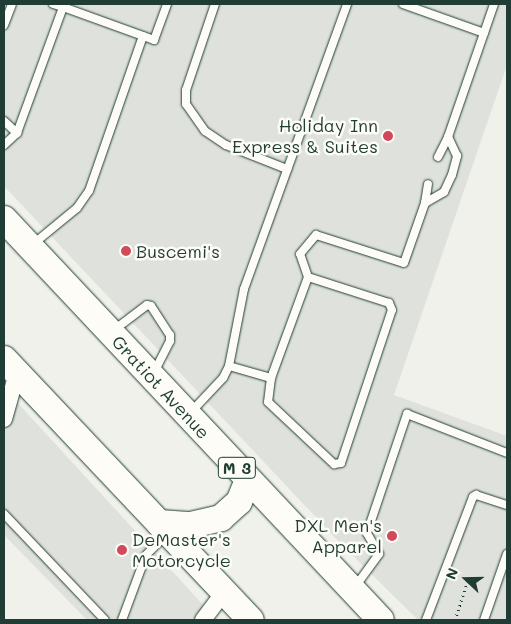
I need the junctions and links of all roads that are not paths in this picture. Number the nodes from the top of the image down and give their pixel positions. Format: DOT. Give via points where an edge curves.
graph roads {
  1 [pos="12,4"];
  2 [pos="53,4"];
  3 [pos="167,4"];
  4 [pos="215,4"];
  5 [pos="347,4"];
  6 [pos="403,4"];
  7 [pos="494,4"];
  8 [pos="63,7"];
  9 [pos="4,25"];
  10 [pos="484,33"];
  11 [pos="143,36"];
  12 [pos="4,121"];
  13 [pos="17,133"];
  14 [pos="448,137"];
  15 [pos="4,145"];
  16 [pos="438,157"];
  17 [pos="287,170"];
  18 [pos="428,184"];
  19 [pos="425,203"];
  20 [pos="4,219"];
  21 [pos="30,247"];
  22 [pos="308,277"];
  23 [pos="110,332"];
  24 [pos="11,366"];
  25 [pos="229,366"];
  26 [pos="152,376"];
  27 [pos="271,378"];
  28 [pos="188,415"];
  29 [pos="4,419"];
  30 [pos="507,453"];
  31 [pos="248,480"];
  32 [pos="507,505"];
  33 [pos="4,514"];
  34 [pos="164,528"];
  35 [pos="507,554"];
  36 [pos="353,590"];
  37 [pos="224,592"];
  38 [pos="105,620"];
  39 [pos="122,620"];
  40 [pos="203,620"];
  41 [pos="251,620"];
  42 [pos="381,620"];
  43 [pos="426,620"];
  44 [pos="484,620"];
  1 -- 9 [label="lane"];
  2 -- 8 [label="lane"];
  3 -- 11 [label="lane" via="154,40"];
  4 -- 17 [label="lane" via="186,90 186,104 205,131 226,145"];
  5 -- 17 [label="lane"];
  6 -- 10 [label="lane"];
  7 -- 10 [label="lane"];
  8 -- 11 [label="lane"];
  8 -- 13 [label="lane"];
  10 -- 14 [label="lane"];
  11 -- 21 [label="lane" via="89,191 77,208"];
  12 -- 13 [label="lane"];
  13 -- 15 [label="lane"];
  14 -- 16 [label="lane"];
  14 -- 19 [label="lane" via="456,156 452,175 444,192"];
  17 -- 25 [label="lane" via="244,289"];
  18 -- 19 [label="lane"];
  19 -- 22 [label="lane" via="404,263 316,235 300,254"];
  20 -- 21 [label="main road, Gratiot Avenue / M 3"];
  21 -- 23 [label="main road, Gratiot Avenue / M 3"];
  22 -- 27 [label="lane"];
  22 -- 27 [label="lane" via="389,303 392,310 341,463 334,464 268,402"];
  23 -- 26 [label="main road, Gratiot Avenue / M 3"];
  23 -- 26 [label="lane" via="150,306 170,335"];
  24 -- 29 [label="street"];
  24 -- 34 [label="main road"];
  25 -- 27 [label="lane"];
  25 -- 28 [label="lane" via="223,378"];
  26 -- 28 [label="main road, Gratiot Avenue / M 3"];
  28 -- 31 [label="main road, Gratiot Avenue / M 3"];
  30 -- 36 [label="lane" via="407,414 367,533 379,554"];
  31 -- 34 [label="main road" via="239,502 221,518"];
  31 -- 36 [label="main road, Gratiot Avenue / M 3"];
  32 -- 43 [label="lane" via="476,495 473,497"];
  33 -- 38 [label="lane"];
  34 -- 37 [label="main road"];
  34 -- 39 [label="lane" via="146,555"];
  35 -- 44 [label="lane"];
  36 -- 42 [label="main road, Gratiot Avenue / M 3"];
  37 -- 40 [label="street"];
  37 -- 41 [label="main road"];
}
